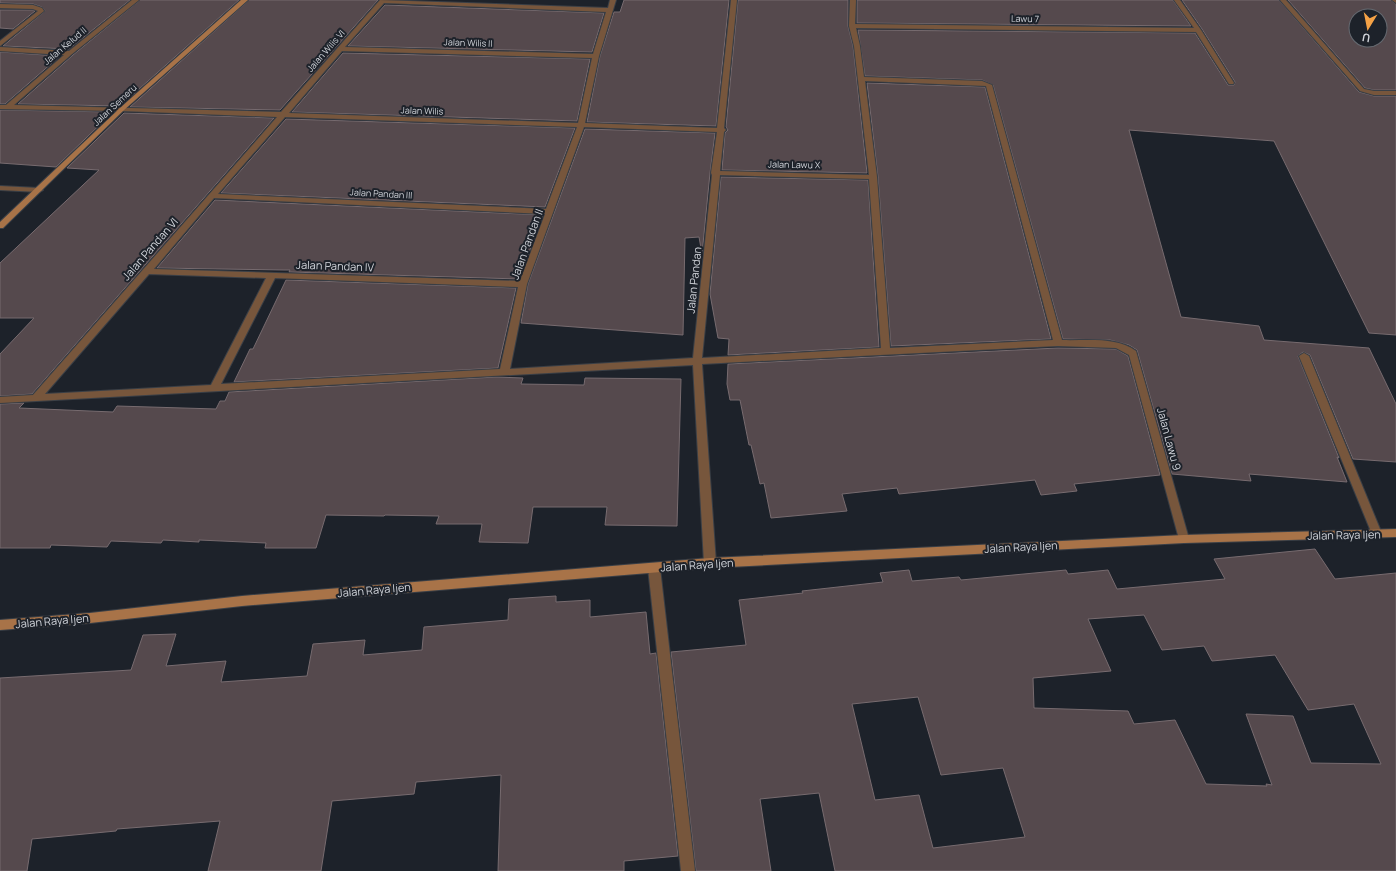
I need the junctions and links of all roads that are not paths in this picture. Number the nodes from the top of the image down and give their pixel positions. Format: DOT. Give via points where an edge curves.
graph roads {
  1 [pos="136,0"];
  2 [pos="245,0"];
  3 [pos="382,0"];
  4 [pos="613,0"];
  5 [pos="734,0"];
  6 [pos="853,0"];
  7 [pos="1177,0"];
  8 [pos="1283,0"];
  9 [pos="0,6"];
  10 [pos="610,10"];
  11 [pos="852,26"];
  12 [pos="1198,30"];
  13 [pos="0,44"];
  14 [pos="0,49"];
  15 [pos="341,49"];
  16 [pos="70,53"];
  17 [pos="596,56"];
  18 [pos="860,79"];
  19 [pos="1231,83"];
  20 [pos="1396,93"];
  21 [pos="4,108"];
  22 [pos="122,109"];
  23 [pos="284,114"];
  24 [pos="581,126"];
  25 [pos="722,130"];
  26 [pos="715,173"];
  27 [pos="872,177"];
  28 [pos="0,188"];
  29 [pos="39,190"];
  30 [pos="211,196"];
  31 [pos="550,212"];
  32 [pos="0,226"];
  33 [pos="146,270"];
  34 [pos="272,274"];
  35 [pos="523,284"];
  36 [pos="1058,343"];
  37 [pos="886,351"];
  38 [pos="1304,356"];
  39 [pos="697,360"];
  40 [pos="504,373"];
  41 [pos="214,389"];
  42 [pos="34,399"];
  43 [pos="0,400"];
  44 [pos="1396,533"];
  45 [pos="1377,534"];
  46 [pos="1184,539"];
  47 [pos="710,563"];
  48 [pos="654,568"];
  49 [pos="0,625"];
  50 [pos="688,871"];
  1 -- 16 [label="street, Jalan Kelud II"];
  2 -- 22 [label="street, Jalan Semeru"];
  3 -- 10 [label="street"];
  3 -- 15 [label="street, Jalan Wilis VI"];
  4 -- 10 [label="street, Jalan Pandan II"];
  5 -- 25 [label="street, Jalan Pandan"];
  6 -- 11 [label="street"];
  7 -- 12 [label="street"];
  8 -- 20 [label="street" via="1362,90"];
  9 -- 13 [label="street" via="33,7 41,11"];
  10 -- 17 [label="street, Jalan Pandan II"];
  11 -- 12 [label="street, Lawu 7"];
  11 -- 18 [label="street"];
  12 -- 19 [label="street"];
  14 -- 16 [label="street"];
  15 -- 17 [label="street, Jalan Wilis II"];
  15 -- 23 [label="street, Jalan Wilis VI"];
  16 -- 21 [label="street, Jalan Kelud II"];
  17 -- 24 [label="street, Jalan Pandan II"];
  18 -- 27 [label="street"];
  18 -- 36 [label="street" via="989,85"];
  21 -- 22 [label="street, Jalan Wilis"];
  22 -- 23 [label="street, Jalan Wilis"];
  22 -- 29 [label="street, Jalan Semeru"];
  23 -- 24 [label="street, Jalan Wilis"];
  23 -- 30 [label="street, Jalan Pandan VI"];
  24 -- 25 [label="street, Jalan Wilis"];
  24 -- 31 [label="street, Jalan Pandan II"];
  25 -- 26 [label="street, Jalan Pandan"];
  26 -- 27 [label="street, Jalan Lawu X"];
  26 -- 39 [label="street, Jalan Pandan"];
  27 -- 37 [label="street"];
  28 -- 29 [label="street"];
  29 -- 32 [label="street, Jalan Semeru"];
  30 -- 31 [label="street, Jalan Pandan III"];
  30 -- 33 [label="street, Jalan Pandan VI"];
  31 -- 35 [label="street, Jalan Pandan II"];
  33 -- 34 [label="street, Jalan Pandan IV"];
  33 -- 42 [label="street, Jalan Pandan VI"];
  34 -- 35 [label="street, Jalan Pandan IV"];
  34 -- 41 [label="street"];
  35 -- 40 [label="street, Jalan Pandan II"];
  36 -- 37 [label="street"];
  36 -- 46 [label="street, Jalan Lawu 9" via="1117,345 1133,353"];
  37 -- 39 [label="street"];
  38 -- 45 [label="street"];
  39 -- 40 [label="street"];
  39 -- 47 [label="street, Jalan Pandan"];
  40 -- 41 [label="street"];
  41 -- 42 [label="street"];
  42 -- 43 [label="street"];
  44 -- 45 [label="street, Jalan Raya Ijen"];
  45 -- 46 [label="street, Jalan Raya Ijen"];
  46 -- 47 [label="street, Jalan Raya Ijen"];
  47 -- 48 [label="street, Jalan Raya Ijen"];
  48 -- 49 [label="street, Jalan Raya Ijen" via="242,601"];
  48 -- 50 [label="street"];
}
